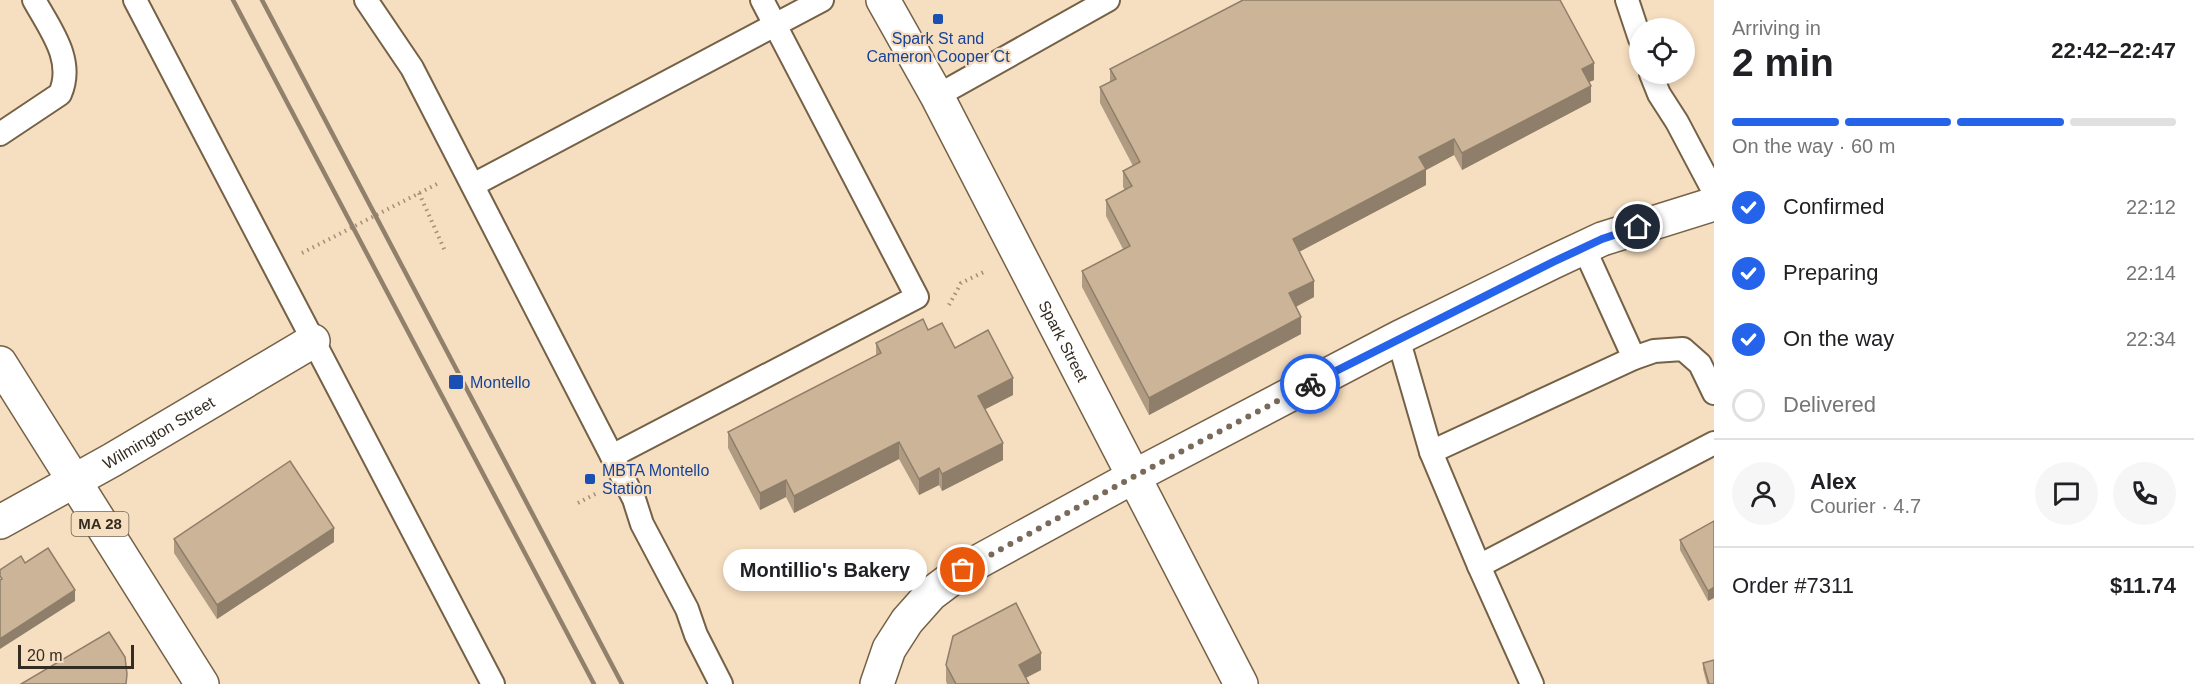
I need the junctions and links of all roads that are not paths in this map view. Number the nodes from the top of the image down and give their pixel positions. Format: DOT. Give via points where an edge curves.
graph roads {
  1 [pos="34,0"];
  2 [pos="135,0"];
  3 [pos="762,0"];
  4 [pos="822,0"];
  5 [pos="882,0"];
  6 [pos="1108,0"];
  7 [pos="1627,0"];
  8 [pos="370,1"];
  9 [pos="1633,18"];
  10 [pos="776,25"];
  11 [pos="1655,84"];
  12 [pos="937,96"];
  13 [pos="0,134"];
  14 [pos="468,177"];
  15 [pos="1712,206"];
  16 [pos="1584,248"];
  17 [pos="1398,338"];
  18 [pos="314,341"];
  19 [pos="1634,358"];
  20 [pos="0,363"];
  21 [pos="1714,393"];
  22 [pos="1714,443"];
  23 [pos="1431,452"];
  24 [pos="612,456"];
  25 [pos="1133,477"];
  26 [pos="73,481"];
  27 [pos="0,522"];
  28 [pos="1479,566"];
  29 [pos="202,684"];
  30 [pos="493,684"];
  31 [pos="721,684"];
  32 [pos="877,684"];
  33 [pos="1241,684"];
  34 [pos="1532,684"];
  1 -- 13 [label="lane" via="63,58 64,83 60,94"];
  2 -- 18 [label="lane"];
  3 -- 10 [label="lane"];
  4 -- 10 [label="lane"];
  5 -- 12 [label="street, Spark Street"];
  6 -- 12 [label="lane"];
  7 -- 9 [label="lane"];
  8 -- 14 [label="lane" via="412,68"];
  10 -- 14 [label="lane"];
  10 -- 24 [label="lane" via="917,297"];
  11 -- 15 [label="lane" via="1677,122"];
  12 -- 25 [label="street, Spark Street"];
  14 -- 24 [label="lane"];
  15 -- 16 [label="street"];
  16 -- 17 [label="street"];
  16 -- 19 [label="lane"];
  17 -- 23 [label="lane"];
  17 -- 25 [label="street"];
  18 -- 26 [label="street, Wilmington Street"];
  18 -- 30 [label="lane"];
  19 -- 21 [label="lane" via="1654,351 1683,350 1700,364"];
  19 -- 23 [label="lane"];
  20 -- 26 [label="street, MA 28"];
  22 -- 28 [label="lane"];
  23 -- 28 [label="lane"];
  24 -- 31 [label="lane"];
  25 -- 32 [label="street" via="963,570 931,594 889,649"];
  25 -- 33 [label="street, Spark Street"];
  26 -- 27 [label="street, Wilmington Street"];
  26 -- 29 [label="street, MA 28"];
  28 -- 34 [label="lane"];
}
